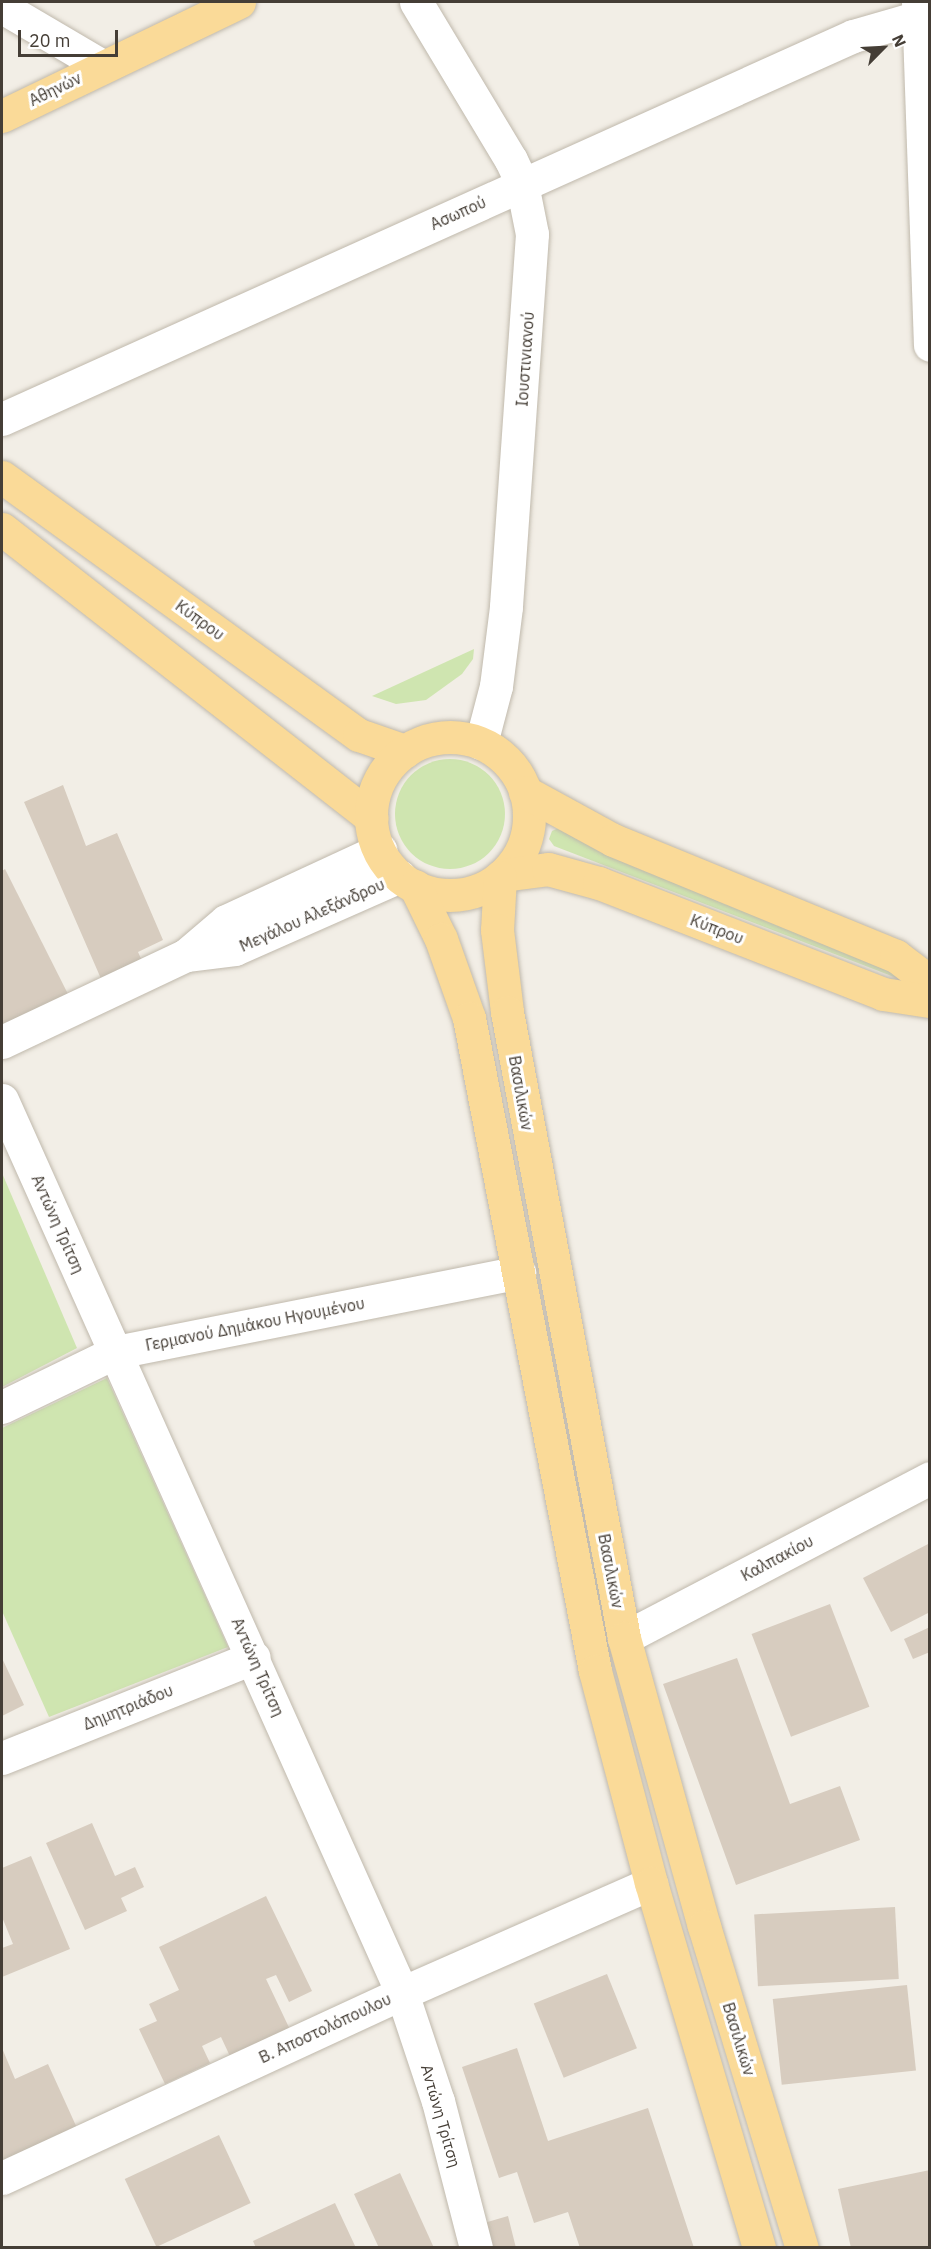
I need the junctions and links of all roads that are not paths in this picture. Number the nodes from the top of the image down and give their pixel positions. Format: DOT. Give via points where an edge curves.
graph roads {
  1 [pos="239,2"];
  2 [pos="416,2"];
  3 [pos="2,7"];
  4 [pos="918,9"];
  5 [pos="102,66"];
  6 [pos="2,116"];
  7 [pos="522,184"];
  8 [pos="930,345"];
  9 [pos="2,419"];
  10 [pos="2,477"];
  11 [pos="2,529"];
  12 [pos="481,743"];
  13 [pos="405,751"];
  14 [pos="525,792"];
  15 [pos="372,818"];
  16 [pos="380,850"];
  17 [pos="501,876"];
  18 [pos="408,881"];
  19 [pos="186,955"];
  20 [pos="930,982"];
  21 [pos="930,1001"];
  22 [pos="2,1042"];
  23 [pos="2,1100"];
  24 [pos="519,1272"];
  25 [pos="116,1352"];
  26 [pos="2,1407"];
  27 [pos="930,1478"];
  28 [pos="624,1638"];
  29 [pos="254,1657"];
  30 [pos="2,1758"];
  31 [pos="651,1883"];
  32 [pos="402,1993"];
  33 [pos="2,2178"];
  34 [pos="476,2247"];
  35 [pos="759,2247"];
  36 [pos="802,2247"];
  1 -- 5 [label="main road, Αθηνών"];
  2 -- 7 [label="street, Ιουστινιανού"];
  3 -- 5 [label="street"];
  4 -- 7 [label="street, Ασωπού"];
  4 -- 8 [label="street"];
  5 -- 6 [label="main road, Αθηνών"];
  7 -- 9 [label="street, Ασωπού"];
  7 -- 12 [label="street, Ιουστινιανού" via="532,234 532,270 506,607 497,677"];
  10 -- 13 [label="main road, Κύπρου" via="358,735"];
  11 -- 15 [label="main road"];
  12 -- 13 [label="main road" via="436,738"];
  12 -- 14 [label="main road" via="508,763"];
  13 -- 15 [label="main road" via="377,785"];
  14 -- 17 [label="main road" via="529,815 526,837 517,858"];
  14 -- 20 [label="main road" via="613,840 896,956"];
  15 -- 16 [label="main road"];
  16 -- 18 [label="main road"];
  16 -- 19 [label="street, Μεγάλου Αλεξάνδρου" via="226,921"];
  17 -- 18 [label="main road" via="463,894 434,893"];
  17 -- 21 [label="main road, Κύπρου" via="532,868 548,869 599,883 883,994"];
  17 -- 28 [label="main road, Βασιλικών" via="497,930 507,1012"];
  18 -- 19 [label="street, Μεγάλου Αλεξάνδρου" via="235,949"];
  18 -- 24 [label="main road, Βασιλικών" via="441,939 469,1018"];
  19 -- 22 [label="street, Μεγάλου Αλεξάνδρου"];
  23 -- 25 [label="street, Αντώνη Τρίτση"];
  24 -- 25 [label="street, Γερμανού Δημάκου Ηγουμένου"];
  24 -- 31 [label="main road, Βασιλικών" via="595,1671"];
  25 -- 26 [label="street, Γερμανού Δημάκου Ηγουμένου"];
  25 -- 29 [label="street, Αντώνη Τρίτση"];
  27 -- 28 [label="street, Καλπακίου"];
  28 -- 36 [label="main road, Βασιλικών" via="704,1926"];
  29 -- 30 [label="street, Δημητριάδου"];
  29 -- 32 [label="street, Αντώνη Τρίτση"];
  31 -- 32 [label="street, Β. Αποστολόπουλου"];
  31 -- 35 [label="main road, Βασιλικών"];
  32 -- 33 [label="street, Β. Αποστολόπουλου"];
  32 -- 34 [label="street, Αντώνη Τρίτση" via="438,2101"];
}
